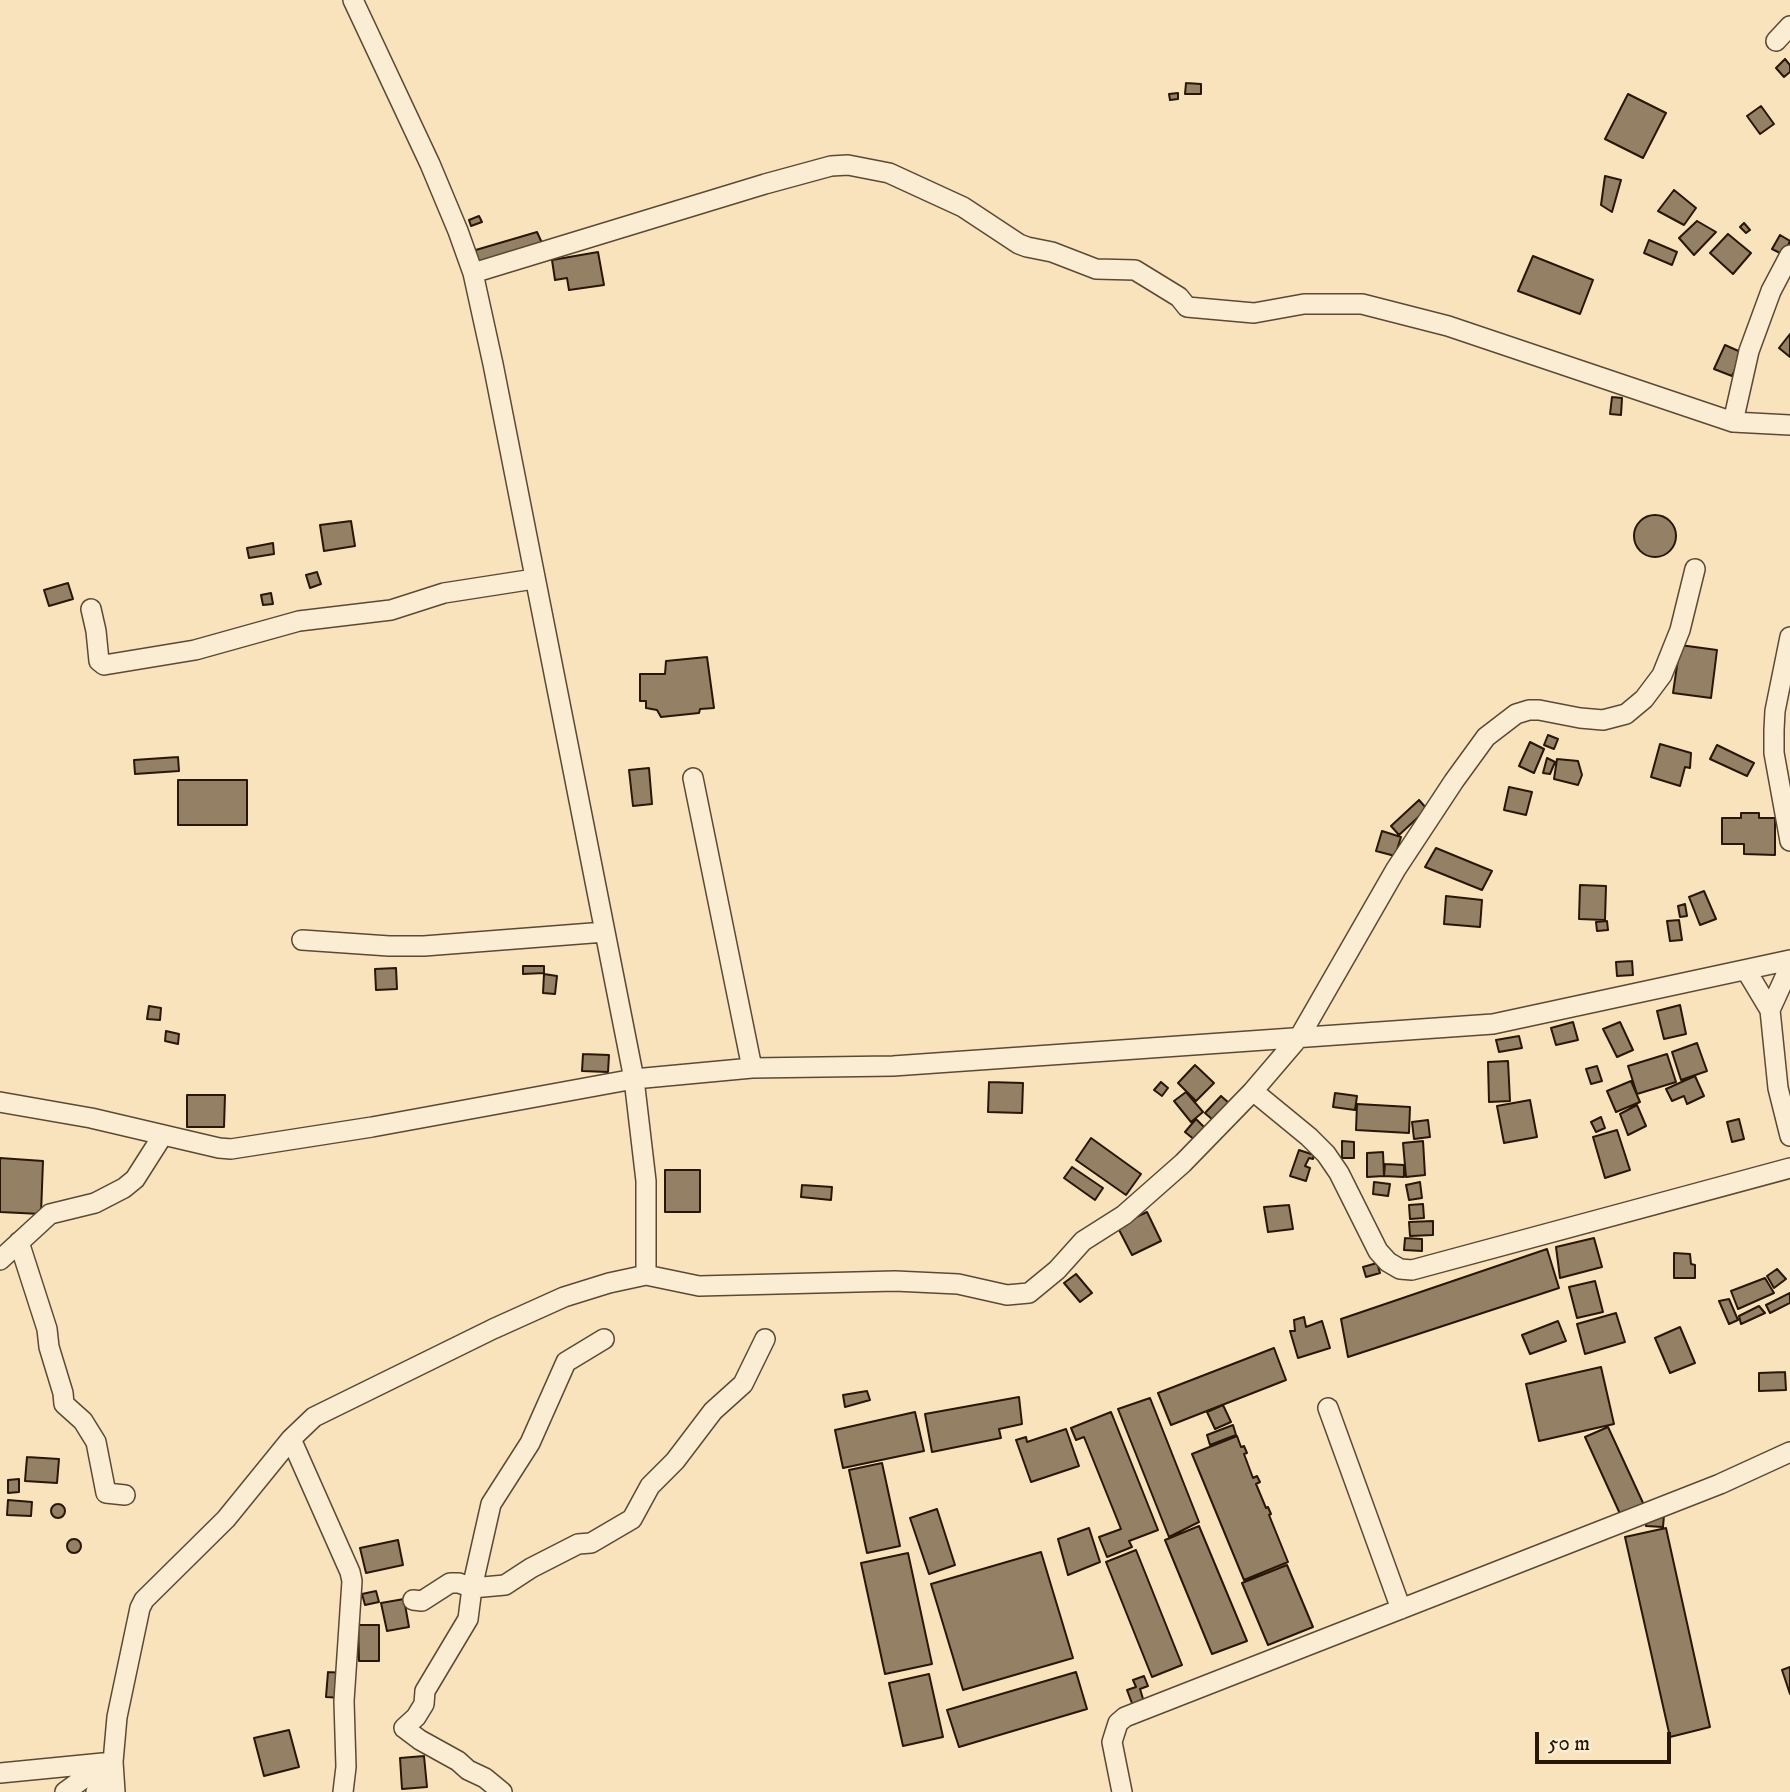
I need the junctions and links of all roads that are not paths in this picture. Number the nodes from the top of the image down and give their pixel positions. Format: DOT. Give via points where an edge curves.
graph roads {
  1 [pos="353,0"];
  2 [pos="1790,26"];
  3 [pos="1776,41"];
  4 [pos="1790,255"];
  5 [pos="472,273"];
  6 [pos="1733,422"];
  7 [pos="1790,425"];
  8 [pos="1695,569"];
  9 [pos="534,579"];
  10 [pos="91,609"];
  11 [pos="1790,637"];
  12 [pos="693,778"];
  13 [pos="1790,841"];
  14 [pos="605,932"];
  15 [pos="302,940"];
  16 [pos="1790,960"];
  17 [pos="1790,965"];
  18 [pos="1746,970"];
  19 [pos="1770,1010"];
  20 [pos="1300,1036"];
  21 [pos="752,1068"];
  22 [pos="634,1079"];
  23 [pos="1253,1091"];
  24 [pos="0,1102"];
  25 [pos="163,1135"];
  26 [pos="1790,1136"];
  27 [pos="1790,1168"];
  28 [pos="19,1242"];
  29 [pos="0,1260"];
  30 [pos="646,1275"];
  31 [pos="604,1339"];
  32 [pos="765,1339"];
  33 [pos="1328,1408"];
  34 [pos="291,1439"];
  35 [pos="1790,1452"];
  36 [pos="125,1495"];
  37 [pos="472,1588"];
  38 [pos="413,1600"];
  39 [pos="1401,1609"];
  40 [pos="113,1762"];
  41 [pos="0,1773"];
  42 [pos="65,1792"];
  43 [pos="96,1792"];
  44 [pos="115,1792"];
  45 [pos="343,1792"];
  46 [pos="502,1792"];
  47 [pos="1122,1792"];
  1 -- 5 [label="street" via="430,164"];
  2 -- 3 [label="street"];
  4 -- 6 [label="street" via="1749,351"];
  5 -- 6 [label="street" via="765,184 848,164 889,173 963,207 1018,244 1096,269 1135,270 1179,297 1187,307 1254,313 1304,304 1362,304 1448,326"];
  5 -- 9 [label="street"];
  6 -- 7 [label="street"];
  8 -- 20 [label="street" via="1680,630 1662,675 1626,714 1603,720 1529,710 1486,737 1396,869"];
  9 -- 10 [label="street" via="444,593 391,610 308,619 195,650 104,664 99,661"];
  9 -- 14 [label="street"];
  11 -- 13 [label="street" via="1774,730"];
  12 -- 21 [label="street"];
  14 -- 15 [label="street" via="424,946"];
  14 -- 22 [label="street"];
  16 -- 18 [label="street"];
  17 -- 19 [label="street"];
  18 -- 19 [label="street"];
  18 -- 20 [label="street" via="1493,1024"];
  19 -- 26 [label="street" via="1778,1088"];
  20 -- 21 [label="street" via="893,1066"];
  20 -- 23 [label="street"];
  21 -- 22 [label="street"];
  22 -- 25 [label="street" via="246,1147 219,1148"];
  22 -- 30 [label="street" via="646,1181"];
  23 -- 27 [label="street" via="1326,1154 1378,1251 1400,1269 1412,1270"];
  23 -- 30 [label="street" via="1153,1191 1083,1241 1029,1293 1007,1295 958,1284 895,1281 699,1286"];
  24 -- 25 [label="street"];
  25 -- 28 [label="street" via="135,1180 95,1203 50,1214"];
  28 -- 29 [label="street"];
  28 -- 36 [label="street" via="47,1329 64,1404 83,1421 96,1442 106,1493"];
  30 -- 34 [label="street" via="564,1297 505,1324 314,1417"];
  31 -- 37 [label="street" via="566,1362 530,1443 491,1504"];
  32 -- 37 [label="street" via="743,1384 713,1411 676,1461 650,1486 632,1519 505,1585"];
  33 -- 39 [label="street"];
  34 -- 40 [label="street" via="226,1518 144,1600 117,1717"];
  34 -- 45 [label="street" via="352,1581"];
  35 -- 39 [label="street"];
  37 -- 38 [label="street" via="450,1583 422,1601"];
  37 -- 46 [label="street" via="468,1619 425,1691 424,1704 404,1728"];
  39 -- 47 [label="street" via="1125,1717 1112,1742"];
  40 -- 41 [label="street"];
  40 -- 42 [label="street"];
  40 -- 43 [label="street"];
  40 -- 44 [label="street"];
}
